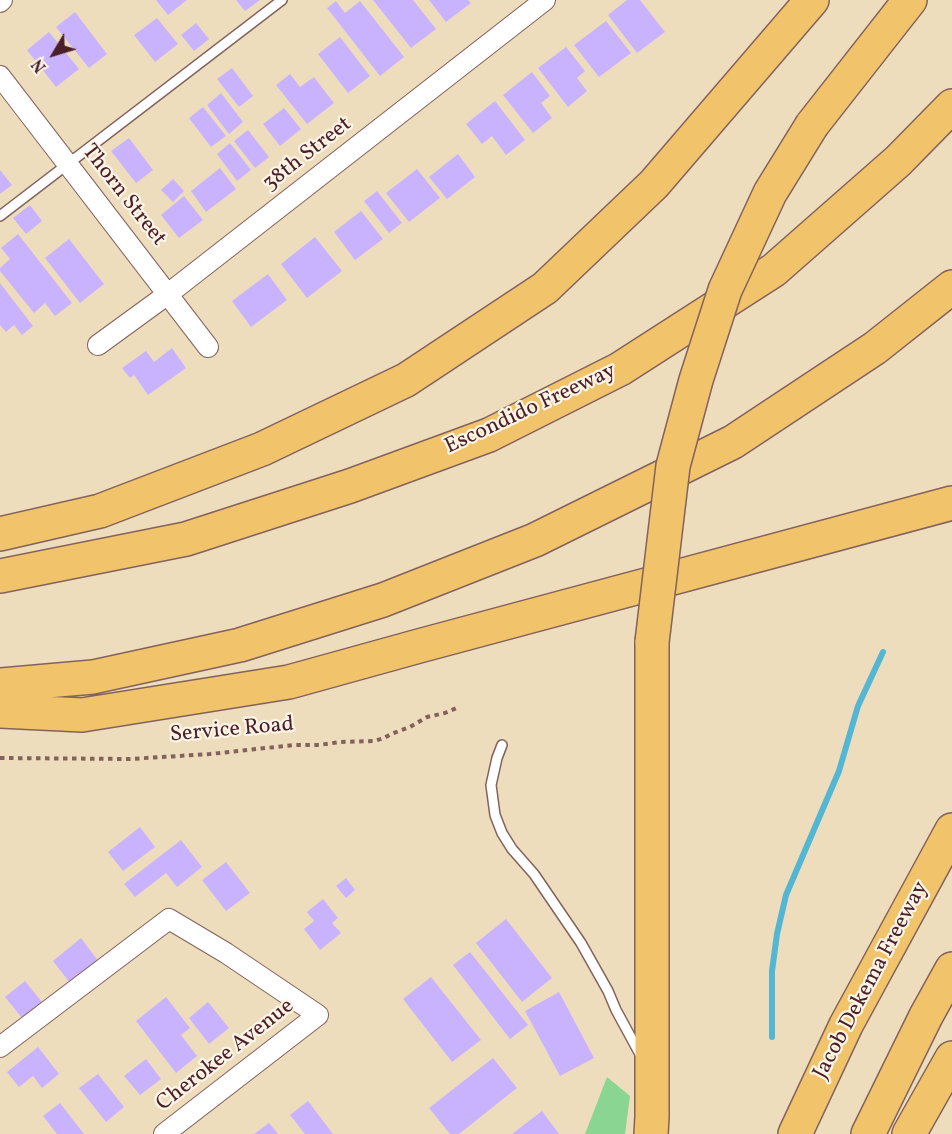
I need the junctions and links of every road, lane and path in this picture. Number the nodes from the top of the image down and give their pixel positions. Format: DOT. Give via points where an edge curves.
graph roads {
  1 [pos="282,0"];
  2 [pos="545,0"];
  3 [pos="812,0"];
  4 [pos="910,0"];
  5 [pos="0,76"];
  6 [pos="952,106"];
  7 [pos="68,164"];
  8 [pos="0,216"];
  9 [pos="952,287"];
  10 [pos="168,294"];
  11 [pos="98,345"];
  12 [pos="208,346"];
  13 [pos="952,503"];
  14 [pos="0,534"];
  15 [pos="0,576"];
  16 [pos="0,685"];
  17 [pos="459,707"];
  18 [pos="0,711"];
  19 [pos="502,745"];
  20 [pos="0,758"];
  21 [pos="952,830"];
  22 [pos="952,969"];
  23 [pos="0,1047"];
  24 [pos="952,1059"];
  25 [pos="652,1077"];
  26 [pos="164,1134"];
  27 [pos="651,1134"];
  28 [pos="795,1134"];
  29 [pos="867,1134"];
  30 [pos="909,1134"];
  1 -- 7 [label="lane"];
  2 -- 10 [label="street, 38th Street"];
  3 -- 14 [label="highway" via="654,184 545,288 406,380 262,448 100,511"];
  4 -- 25 [label="highway, bridge" via="812,125 770,193 725,290 673,466 652,642"];
  5 -- 7 [label="street, Thorn Street"];
  6 -- 15 [label="highway, Escondido Freeway" via="898,161 774,270 620,369 500,430 350,486 186,538"];
  7 -- 8 [label="lane"];
  7 -- 10 [label="street, Thorn Street"];
  9 -- 16 [label="highway" via="875,348 733,442 535,540 383,600 240,645 93,678"];
  10 -- 11 [label="street, 38th Street"];
  10 -- 12 [label="street, Thorn Street"];
  13 -- 18 [label="highway" via="289,682 82,715"];
  17 -- 20 [label="path, Service Road" via="374,741 130,759"];
  19 -- 25 [label="lane" via="491,785 502,833 581,943"];
  21 -- 28 [label="highway, Jacob Dekema Freeway" via="846,1025"];
  22 -- 29 [label="highway"];
  23 -- 26 [label="street, Cherokee Avenue" via="170,919 318,1015"];
  24 -- 30 [label="highway"];
  25 -- 27 [label="highway"];
}
